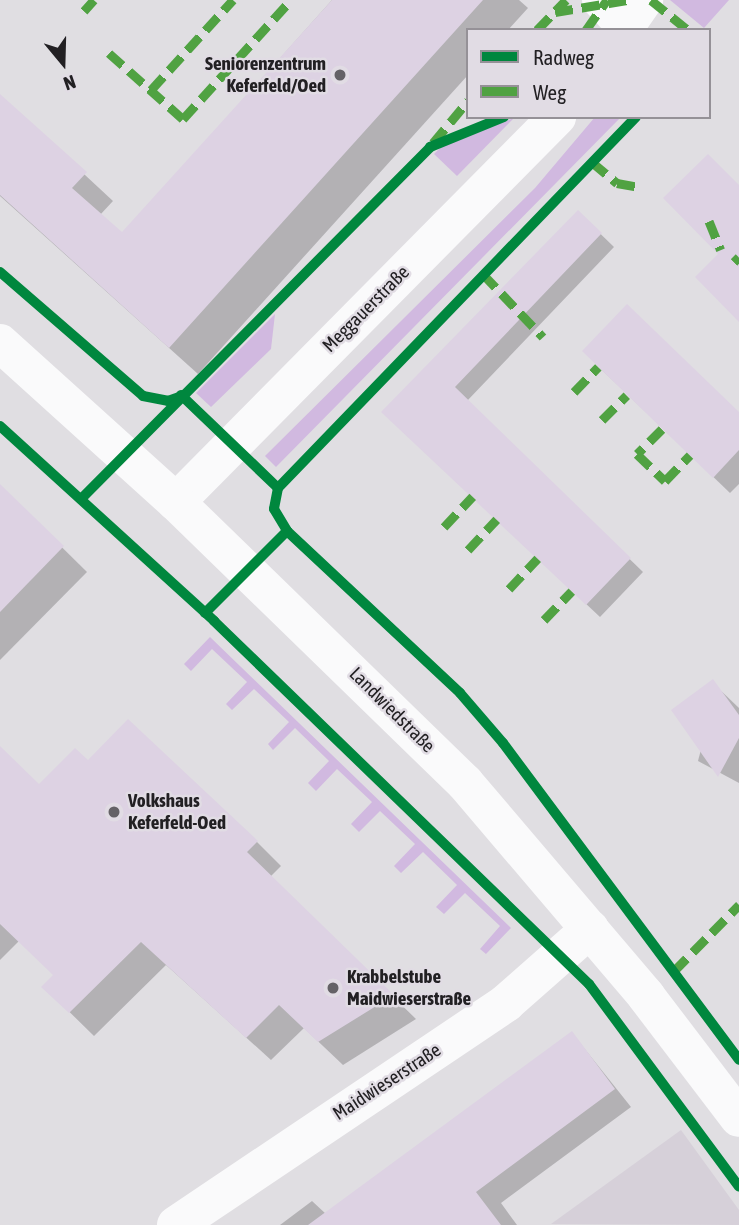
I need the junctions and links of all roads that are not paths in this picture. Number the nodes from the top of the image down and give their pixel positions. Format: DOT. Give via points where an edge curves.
graph roads {
  1 [pos="554,119"];
  2 [pos="0,343"];
  3 [pos="176,502"];
  4 [pos="590,929"];
  5 [pos="739,1118"];
  6 [pos="176,1225"];
  1 -- 3 [label="main road, Meggauerstraße"];
  2 -- 3 [label="main road, Landwiedstraße"];
  3 -- 4 [label="main road, Landwiedstraße" via="465,783"];
  4 -- 5 [label="main road, Landwiedstraße"];
  4 -- 6 [label="main road, Maidwieserstraße" via="506,1003"];
}
